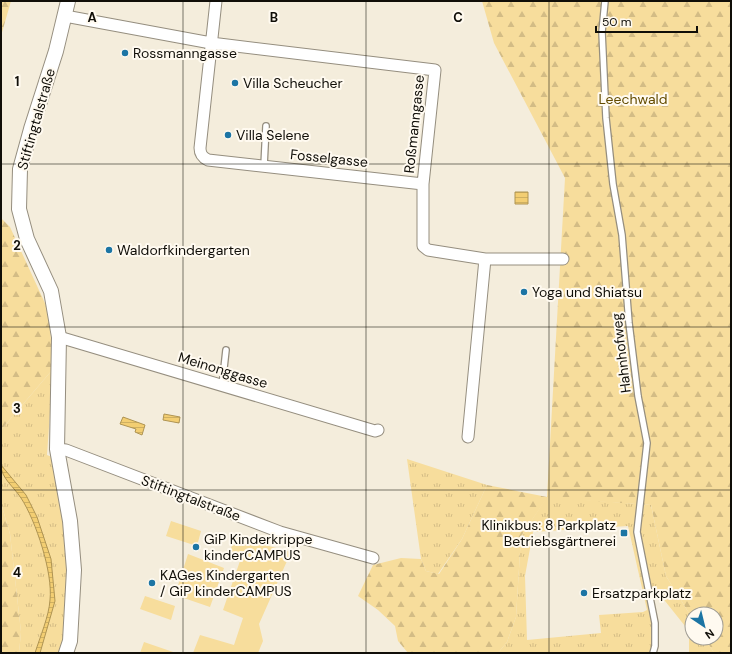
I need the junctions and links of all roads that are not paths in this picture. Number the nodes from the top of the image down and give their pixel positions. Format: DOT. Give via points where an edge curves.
graph roads {
  1 [pos="68,1"];
  2 [pos="216,1"];
  3 [pos="605,1"];
  4 [pos="65,16"];
  5 [pos="211,43"];
  6 [pos="266,126"];
  7 [pos="264,166"];
  8 [pos="423,184"];
  9 [pos="485,259"];
  10 [pos="563,259"];
  11 [pos="59,337"];
  12 [pos="226,350"];
  13 [pos="222,386"];
  14 [pos="378,430"];
  15 [pos="468,437"];
  16 [pos="57,449"];
  17 [pos="373,558"];
  18 [pos="66,653"];
  19 [pos="653,653"];
  1 -- 4 [label="street, Stiftingtalstraße"];
  2 -- 5 [label="street"];
  3 -- 19 [label="lane, Hahnhofweg" via="602,32 606,118 613,184 622,235 638,396 647,443 637,532 655,623"];
  4 -- 5 [label="street, Roßmanngasse"];
  4 -- 11 [label="street, Stiftingtalstraße" via="20,169 19,208 27,239 51,291"];
  5 -- 7 [label="street, Fosselgasse" via="200,152 208,160"];
  5 -- 8 [label="street, Roßmanngasse" via="435,70"];
  6 -- 7 [label="lane"];
  7 -- 8 [label="street, Fosselgasse"];
  8 -- 9 [label="street, Roßmanngasse" via="423,246 428,250"];
  9 -- 10 [label="street, Roßmanngasse"];
  9 -- 15 [label="street"];
  11 -- 13 [label="street, Meinonggasse"];
  11 -- 16 [label="street, Stiftingtalstraße"];
  12 -- 13 [label="lane"];
  13 -- 14 [label="street, Meinonggasse"];
  16 -- 17 [label="street, Stiftingtalstraße" via="66,450 280,532"];
  16 -- 18 [label="street, Stiftingtalstraße" via="70,521 74,570 70,641"];
}
